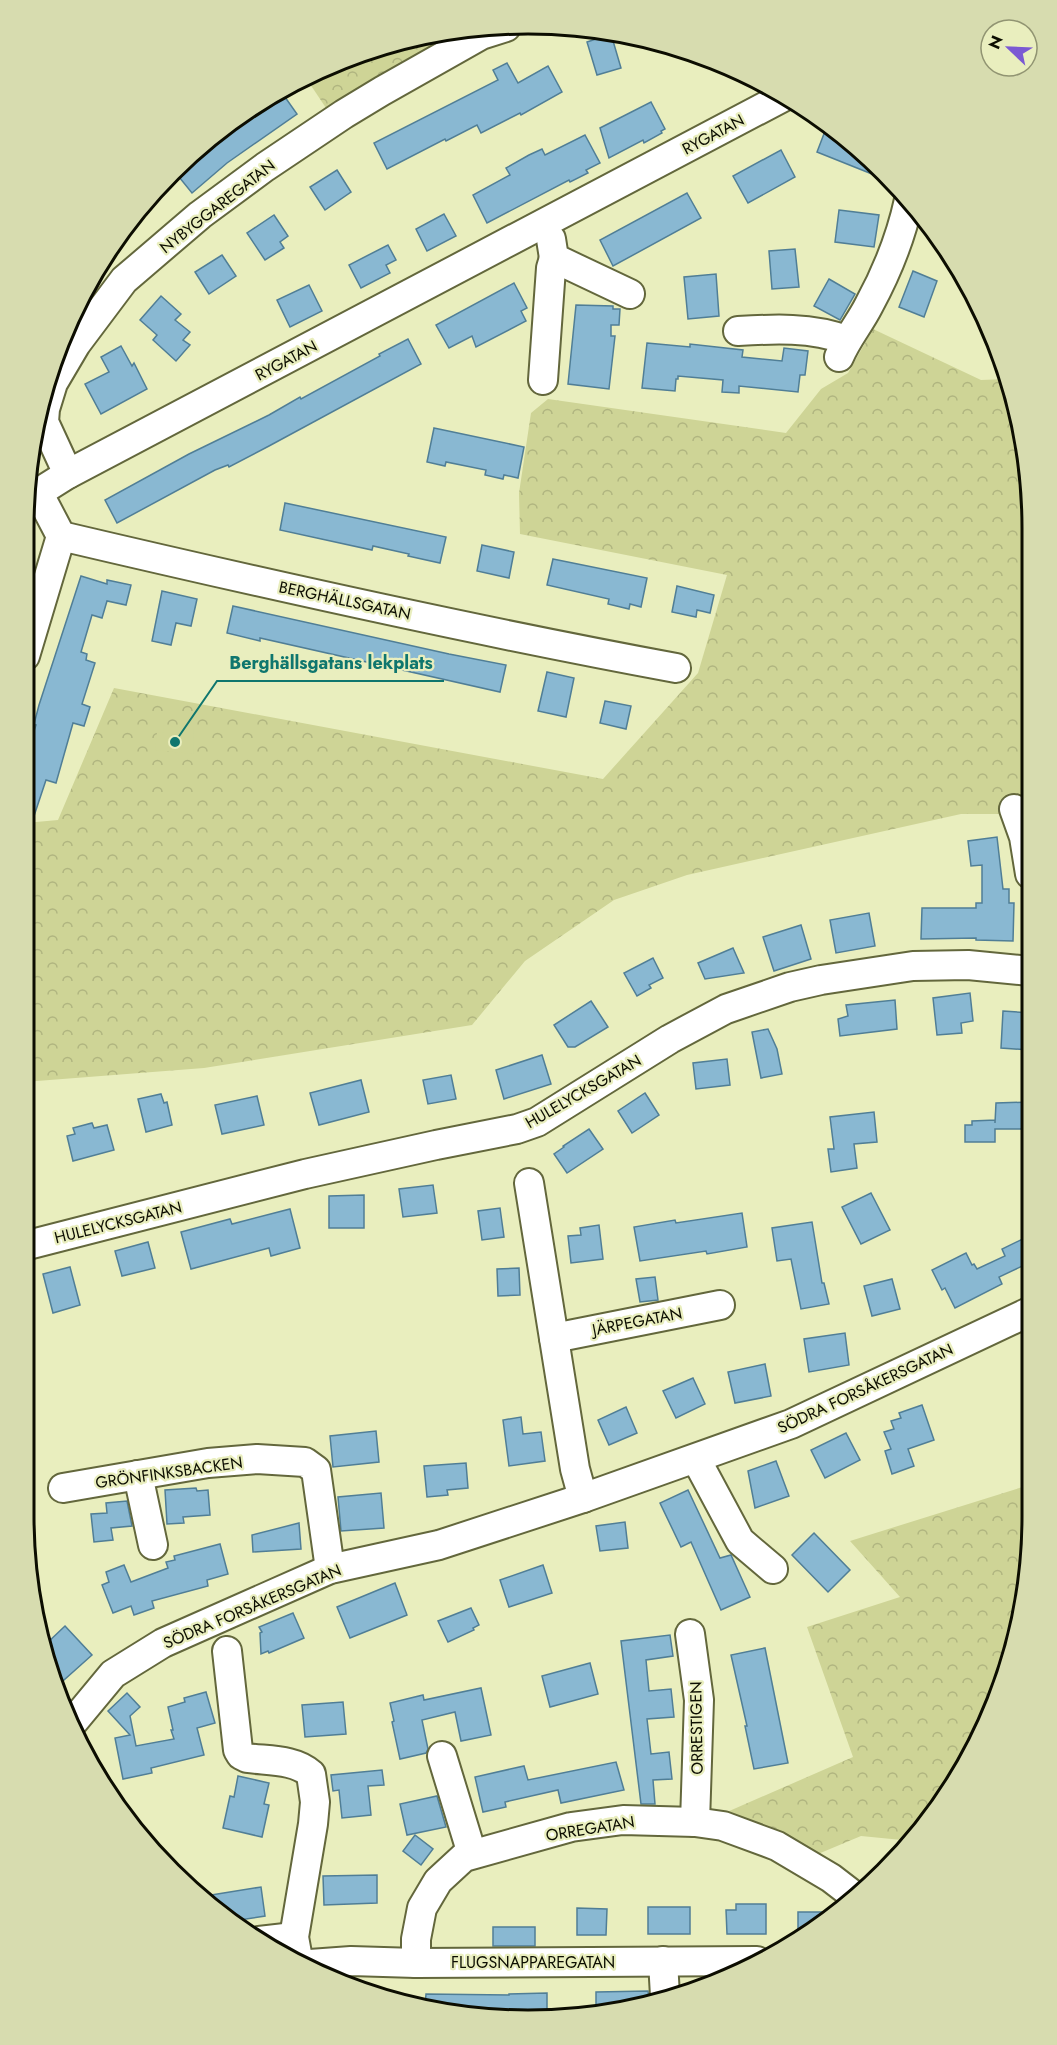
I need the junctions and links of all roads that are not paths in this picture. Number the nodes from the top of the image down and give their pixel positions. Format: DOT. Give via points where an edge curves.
graph roads {
  1 [pos="476,38"];
  2 [pos="776,101"];
  3 [pos="907,211"];
  4 [pos="548,222"];
  5 [pos="554,258"];
  6 [pos="630,294"];
  7 [pos="738,331"];
  8 [pos="62,369"];
  9 [pos="543,380"];
  10 [pos="46,425"];
  11 [pos="68,474"];
  12 [pos="36,494"];
  13 [pos="36,502"];
  14 [pos="61,536"];
  15 [pos="34,626"];
  16 [pos="676,668"];
  17 [pos="1014,809"];
  18 [pos="1022,831"];
  19 [pos="1022,970"];
  20 [pos="530,1183"];
  21 [pos="34,1243"];
  22 [pos="720,1305"];
  23 [pos="1022,1315"];
  24 [pos="554,1338"];
  25 [pos="696,1459"];
  26 [pos="138,1475"];
  27 [pos="63,1488"];
  28 [pos="583,1498"];
  29 [pos="153,1545"];
  30 [pos="330,1569"];
  31 [pos="773,1569"];
  32 [pos="690,1634"];
  33 [pos="227,1651"];
  34 [pos="77,1717"];
  35 [pos="442,1756"];
  36 [pos="695,1822"];
  37 [pos="472,1854"];
  38 [pos="849,1892"];
  39 [pos="296,1948"];
  40 [pos="663,1961"];
  41 [pos="745,1961"];
  42 [pos="318,1963"];
  43 [pos="416,1963"];
  44 [pos="664,1991"];
  1 -- 8 [label="street, NYBYGGAREGATAN" via="334,121 200,215 124,280"];
  2 -- 4 [label="street, RYGATAN"];
  3 -- 7 [label="street" via="869,306 843,348 831,334 774,329"];
  4 -- 5 [label="street"];
  4 -- 11 [label="street, RYGATAN"];
  5 -- 6 [label="street"];
  5 -- 9 [label="street"];
  10 -- 11 [label="street, NYBYGGAREGATAN"];
  11 -- 12 [label="street, RYGATAN"];
  13 -- 14 [label="street"];
  14 -- 15 [label="street"];
  14 -- 16 [label="street, BERGHÄLLSGATAN" via="534,641"];
  17 -- 18 [label="street"];
  19 -- 21 [label="street, HULELYCKSGATAN" via="968,965 913,966 790,987 726,1009 537,1122 517,1129 305,1174"];
  20 -- 24 [label="street"];
  22 -- 24 [label="street, JÄRPEGATAN"];
  23 -- 25 [label="street, SÖDRA FORSÅKERSGATAN" via="791,1424"];
  24 -- 28 [label="street"];
  25 -- 28 [label="street, SÖDRA FORSÅKERSGATAN"];
  25 -- 31 [label="street" via="740,1541"];
  26 -- 27 [label="street, GRÖNFINKSBACKEN"];
  26 -- 29 [label="street"];
  26 -- 30 [label="street, GRÖNFINKSBACKEN" via="208,1463 305,1461 316,1470"];
  28 -- 30 [label="street, SÖDRA FORSÅKERSGATAN" via="439,1545"];
  30 -- 34 [label="street, SÖDRA FORSÅKERSGATAN" via="163,1643 113,1674"];
  32 -- 36 [label="street, ORRESTIGEN" via="699,1700"];
  33 -- 39 [label="street" via="241,1755 300,1766 311,1774 315,1802"];
  35 -- 37 [label="street"];
  36 -- 37 [label="street, ORREGATAN" via="623,1820 571,1827"];
  36 -- 38 [label="street, ORREGATAN" via="723,1826 777,1846"];
  37 -- 43 [label="street, ORREGATAN" via="438,1881 422,1908"];
  40 -- 41 [label="street, FLUGSNAPPAREGATAN"];
  40 -- 43 [label="street, FLUGSNAPPAREGATAN"];
  40 -- 44 [label="street"];
  42 -- 43 [label="street, FLUGSNAPPAREGATAN"];
}
